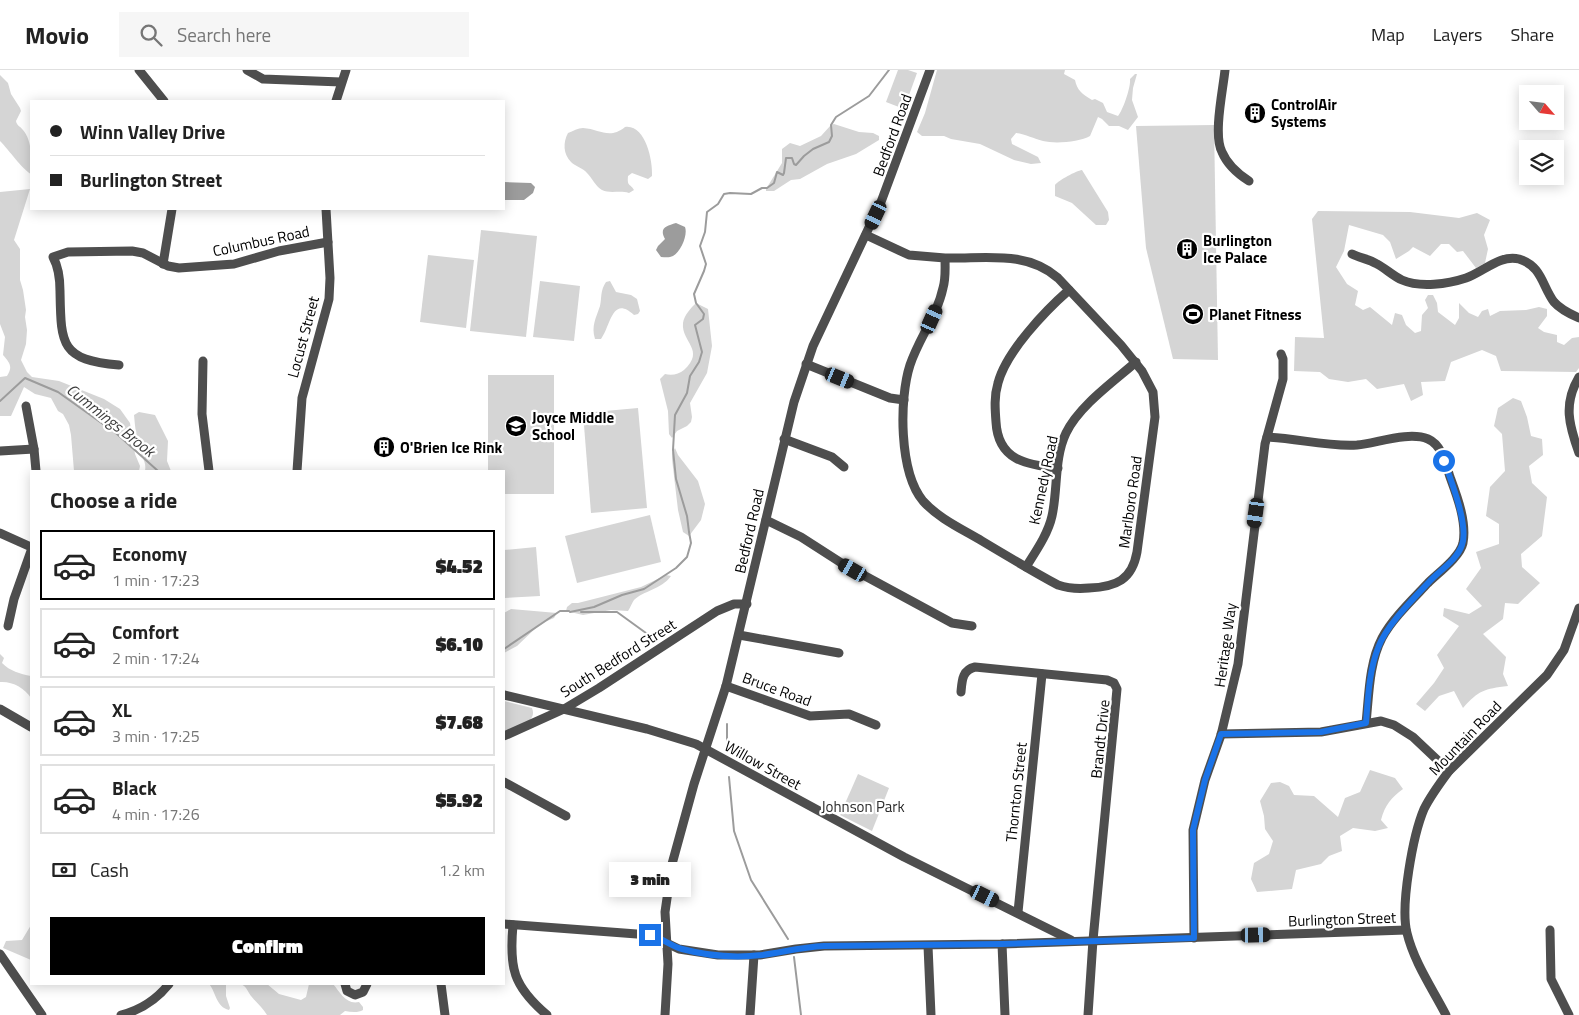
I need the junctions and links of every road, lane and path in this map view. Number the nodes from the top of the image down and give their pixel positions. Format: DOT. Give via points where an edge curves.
graph roads {
  1 [pos="138,70"];
  2 [pos="247,70"];
  3 [pos="346,70"];
  4 [pos="930,70"];
  5 [pos="1226,70"];
  6 [pos="341,82"];
  7 [pos="163,100"];
  8 [pos="336,100"];
  9 [pos="1249,181"];
  10 [pos="172,210"];
  11 [pos="326,210"];
  12 [pos="866,235"];
  13 [pos="328,242"];
  14 [pos="1352,254"];
  15 [pos="945,258"];
  16 [pos="163,264"];
  17 [pos="1069,290"];
  18 [pos="1579,318"];
  19 [pos="1281,354"];
  20 [pos="203,361"];
  21 [pos="1136,362"];
  22 [pos="806,364"];
  23 [pos="119,365"];
  24 [pos="1579,377"];
  25 [pos="904,400"];
  26 [pos="26,406"];
  27 [pos="1267,437"];
  28 [pos="784,439"];
  29 [pos="34,449"];
  30 [pos="0,451"];
  31 [pos="1579,453"];
  32 [pos="844,467"];
  33 [pos="1058,468"];
  34 [pos="36,470"];
  35 [pos="209,470"];
  36 [pos="297,470"];
  37 [pos="766,520"];
  38 [pos="0,532"];
  39 [pos="30,546"];
  40 [pos="30,554"];
  41 [pos="1026,567"];
  42 [pos="746,604"];
  43 [pos="1579,608"];
  44 [pos="8,626"];
  45 [pos="972,626"];
  46 [pos="739,635"];
  47 [pos="839,653"];
  48 [pos="1042,674"];
  49 [pos="726,686"];
  50 [pos="961,692"];
  51 [pos="505,695"];
  52 [pos="0,709"];
  53 [pos="564,709"];
  54 [pos="1366,723"];
  55 [pos="876,725"];
  56 [pos="30,726"];
  57 [pos="1221,734"];
  58 [pos="505,736"];
  59 [pos="705,749"];
  60 [pos="1450,771"];
  61 [pos="505,783"];
  62 [pos="566,816"];
  63 [pos="1018,912"];
  64 [pos="508,925"];
  65 [pos="1406,930"];
  66 [pos="1550,930"];
  67 [pos="1194,938"];
  68 [pos="1093,940"];
  69 [pos="1073,941"];
  70 [pos="666,942"];
  71 [pos="1002,944"];
  72 [pos="928,946"];
  73 [pos="0,954"];
  74 [pos="754,955"];
  75 [pos="168,985"];
  76 [pos="345,985"];
  77 [pos="366,985"];
  78 [pos="441,985"];
  79 [pos="42,1015"];
  80 [pos="121,1015"];
  81 [pos="445,1015"];
  82 [pos="547,1015"];
  83 [pos="665,1015"];
  84 [pos="750,1015"];
  85 [pos="931,1015"];
  86 [pos="1005,1015"];
  87 [pos="1088,1015"];
  88 [pos="1446,1015"];
  89 [pos="1569,1015"];
  1 -- 7 [label="street"];
  2 -- 6 [label="street" via="263,79"];
  3 -- 6 [label="street"];
  4 -- 12 [label="street, Bedford Road"];
  5 -- 9 [label="street" via="1220,116 1221,151 1230,165"];
  6 -- 8 [label="street"];
  10 -- 16 [label="street"];
  11 -- 13 [label="street, Locust Street"];
  12 -- 15 [label="street, Marlboro Road" via="909,254"];
  12 -- 22 [label="street, Bedford Road"];
  13 -- 16 [label="street, Columbus Road" via="234,264 177,268"];
  13 -- 36 [label="street, Locust Street" via="328,299 302,398"];
  14 -- 18 [label="street" via="1377,264 1402,280 1431,284 1460,280 1503,260 1519,259 1538,272 1557,306"];
  15 -- 17 [label="street, Marlboro Road" via="1028,261 1047,269"];
  15 -- 25 [label="street, Marlboro Road" via="943,292 910,365"];
  16 -- 23 [label="street, Columbus Road" via="147,254 132,252 68,252 53,257 60,280 61,325 66,344 81,358"];
  17 -- 21 [label="street, Marlboro Road"];
  17 -- 33 [label="street" via="1037,321 1011,356 999,378 995,398 996,430 1006,450 1022,462"];
  19 -- 27 [label="street, Heritage Way" via="1283,379"];
  20 -- 35 [label="street" via="202,414"];
  21 -- 33 [label="street, Kennedy Road" via="1073,421 1062,444"];
  21 -- 41 [label="street, Marlboro Road" via="1151,386 1155,406 1137,552 1132,568 1115,584 1086,589 1061,586"];
  22 -- 25 [label="street" via="890,398"];
  22 -- 28 [label="street, Bedford Road"];
  24 -- 31 [label="street" via="1573,388 1568,414"];
  25 -- 41 [label="street, Marlboro Road" via="904,446 911,478 920,497 940,516"];
  26 -- 29 [label="street"];
  27 -- 54 [label="street" via="1355,445 1402,438 1428,439 1440,450 1454,488 1462,519 1462,545 1381,639 1374,659"];
  27 -- 57 [label="street, Heritage Way" via="1238,664"];
  28 -- 32 [label="street" via="832,457"];
  28 -- 37 [label="street, Bedford Road"];
  29 -- 30 [label="street"];
  29 -- 34 [label="street"];
  33 -- 41 [label="street, Kennedy Road" via="1050,524"];
  37 -- 42 [label="street, Bedford Road"];
  37 -- 45 [label="street" via="952,623"];
  38 -- 39 [label="street"];
  40 -- 44 [label="street"];
  42 -- 46 [label="street, Bedford Road"];
  42 -- 53 [label="street, South Bedford Street" via="734,604 717,611"];
  43 -- 60 [label="street, Mountain Road" via="1564,650 1547,675"];
  46 -- 47 [label="street"];
  46 -- 49 [label="street, Bedford Road"];
  48 -- 50 [label="street, Brandt Drive" via="973,668 964,675"];
  48 -- 63 [label="street, Thornton Street"];
  48 -- 68 [label="street, Brandt Drive" via="1107,680 1115,684 1118,691"];
  49 -- 55 [label="street, Bruce Road" via="810,716 849,714"];
  49 -- 59 [label="street, Bedford Road"];
  51 -- 53 [label="street, Willow Street"];
  52 -- 56 [label="street"];
  53 -- 58 [label="street, South Bedford Street"];
  53 -- 59 [label="street, Willow Street" via="654,731"];
  54 -- 57 [label="street" via="1321,732"];
  54 -- 60 [label="street" via="1381,721 1402,730"];
  57 -- 67 [label="street, Heritage Way" via="1193,830"];
  59 -- 63 [label="street, Willow Street" via="904,857"];
  59 -- 70 [label="street, Bedford Road" via="682,820 672,864 665,912"];
  60 -- 65 [label="street, Mountain Road" via="1437,786 1417,830 1406,895"];
  61 -- 62 [label="street"];
  63 -- 69 [label="street, Willow Street"];
  64 -- 70 [label="street, Burlington Street" via="649,935"];
  64 -- 82 [label="street" via="516,978 529,999"];
  65 -- 67 [label="street, Burlington Street"];
  65 -- 88 [label="street, Mountain Road" via="1414,953"];
  66 -- 89 [label="street" via="1551,979"];
  67 -- 68 [label="street, Burlington Street"];
  68 -- 69 [label="street, Burlington Street"];
  68 -- 87 [label="street"];
  69 -- 71 [label="street, Burlington Street"];
  70 -- 74 [label="street, Burlington Street" via="710,955"];
  70 -- 83 [label="street, Bedford Road"];
  71 -- 72 [label="street, Burlington Street"];
  71 -- 86 [label="street"];
  72 -- 74 [label="street, Burlington Street" via="824,946"];
  72 -- 85 [label="street"];
  73 -- 79 [label="street"];
  74 -- 84 [label="street"];
  75 -- 80 [label="street" via="151,1002"];
  76 -- 77 [label="street" via="355,995 362,993"];
  78 -- 81 [label="street"];
}
